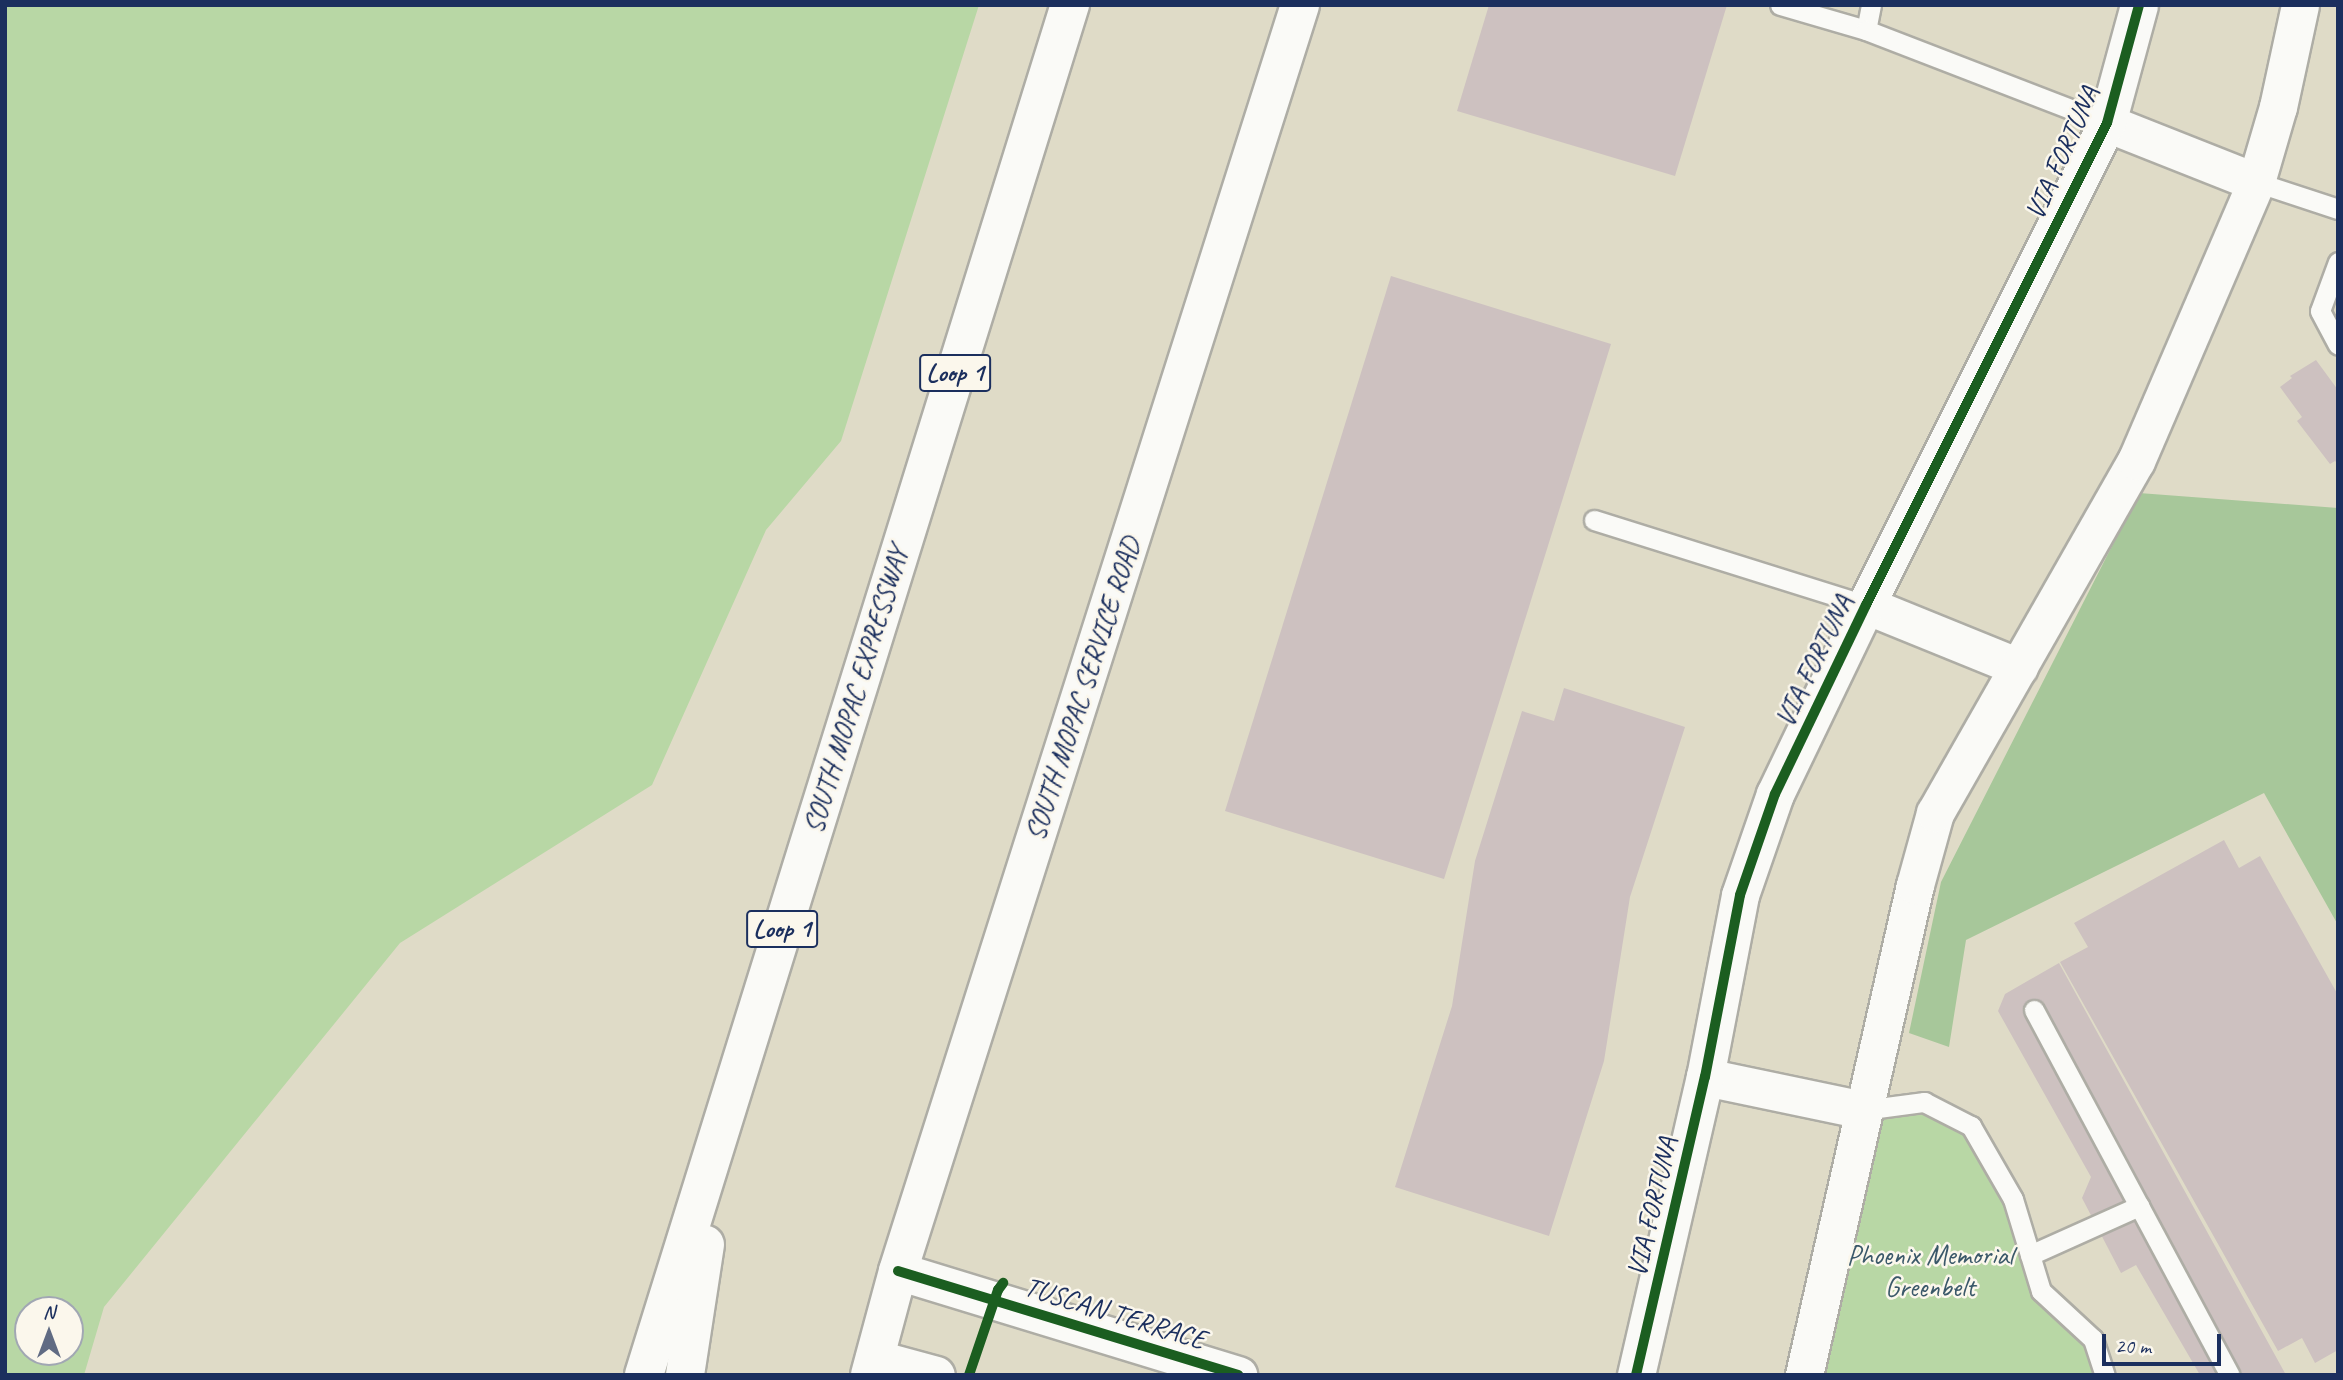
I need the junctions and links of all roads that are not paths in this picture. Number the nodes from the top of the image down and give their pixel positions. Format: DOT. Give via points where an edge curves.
graph roads {
  1 [pos="1070,5"];
  2 [pos="1300,5"];
  3 [pos="1780,5"];
  4 [pos="1871,5"];
  5 [pos="2139,5"];
  6 [pos="2300,5"];
  7 [pos="1866,30"];
  8 [pos="2106,123"];
  9 [pos="2256,182"];
  10 [pos="2338,209"];
  11 [pos="2338,262"];
  12 [pos="2338,345"];
  13 [pos="1594,520"];
  14 [pos="1866,605"];
  15 [pos="2019,667"];
  16 [pos="2034,1010"];
  17 [pos="1705,1077"];
  18 [pos="1863,1110"];
  19 [pos="725,1118"];
  20 [pos="2139,1206"];
  21 [pos="2030,1255"];
  22 [pos="898,1271"];
  23 [pos="872,1366"];
  24 [pos="644,1375"];
  25 [pos="685,1375"];
  26 [pos="936,1375"];
  27 [pos="1238,1375"];
  28 [pos="1636,1375"];
  29 [pos="1804,1375"];
  30 [pos="2105,1375"];
  31 [pos="2230,1375"];
  1 -- 19 [label="main road, SOUTH MOPAC EXPRESSWAY / Loop 1"];
  2 -- 22 [label="main road, SOUTH MOPAC SERVICE ROAD"];
  3 -- 7 [label="lane"];
  4 -- 7 [label="lane"];
  5 -- 8 [label="street, VIA FORTUNA"];
  6 -- 9 [label="street"];
  7 -- 8 [label="lane"];
  8 -- 9 [label="street"];
  8 -- 14 [label="street, VIA FORTUNA"];
  9 -- 10 [label="lane"];
  9 -- 15 [label="street" via="2137,460"];
  11 -- 12 [label="lane" via="2320,311"];
  13 -- 14 [label="lane"];
  14 -- 15 [label="street"];
  14 -- 17 [label="street, VIA FORTUNA" via="1775,794 1740,895"];
  15 -- 18 [label="street" via="1935,813"];
  16 -- 20 [label="lane"];
  17 -- 18 [label="street"];
  17 -- 28 [label="street, VIA FORTUNA"];
  18 -- 21 [label="lane" via="1924,1102 1971,1126 2012,1199"];
  18 -- 29 [label="street"];
  19 -- 24 [label="main road, SOUTH MOPAC EXPRESSWAY / Loop 1"];
  19 -- 25 [label="main road"];
  20 -- 21 [label="lane"];
  20 -- 31 [label="lane"];
  21 -- 30 [label="lane" via="2041,1291 2093,1339"];
  22 -- 23 [label="main road, SOUTH MOPAC SERVICE ROAD"];
  22 -- 27 [label="street, TUSCAN TERRACE"];
  23 -- 26 [label="street"];
}
